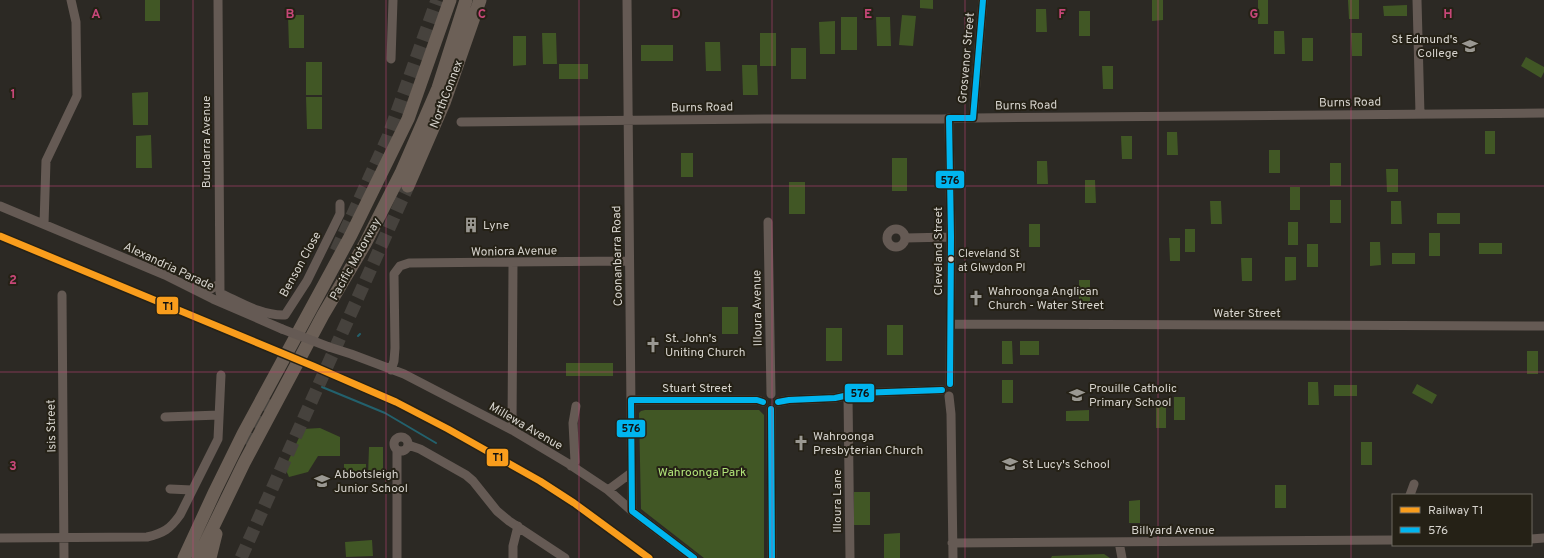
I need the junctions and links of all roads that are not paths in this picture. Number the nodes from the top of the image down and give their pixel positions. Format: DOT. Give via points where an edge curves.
graph roads {
  1 [pos="70,0"];
  2 [pos="218,0"];
  3 [pos="393,0"];
  4 [pos="450,0"];
  5 [pos="466,0"];
  6 [pos="480,0"];
  7 [pos="627,0"];
  8 [pos="983,0"];
  9 [pos="1416,0"];
  10 [pos="391,59"];
  11 [pos="1544,113"];
  12 [pos="1420,114"];
  13 [pos="949,118"];
  14 [pos="973,118"];
  15 [pos="628,120"];
  16 [pos="461,122"];
  17 [pos="408,186"];
  18 [pos="340,204"];
  19 [pos="0,206"];
  20 [pos="768,222"];
  21 [pos="44,224"];
  22 [pos="951,237"];
  23 [pos="906,238"];
  24 [pos="629,261"];
  25 [pos="513,263"];
  26 [pos="187,286"];
  27 [pos="219,289"];
  28 [pos="62,295"];
  29 [pos="951,324"];
  30 [pos="1544,326"];
  31 [pos="329,347"];
  32 [pos="391,370"];
  33 [pos="221,375"];
  34 [pos="946,393"];
  35 [pos="771,394"];
  36 [pos="848,396"];
  37 [pos="631,400"];
  38 [pos="763,402"];
  39 [pos="774,405"];
  40 [pos="576,406"];
  41 [pos="219,415"];
  42 [pos="165,417"];
  43 [pos="512,430"];
  44 [pos="243,434"];
  45 [pos="571,466"];
  46 [pos="631,473"];
  47 [pos="1414,484"];
  48 [pos="170,489"];
  49 [pos="192,490"];
  50 [pos="608,490"];
  51 [pos="1410,494"];
  52 [pos="222,509"];
  53 [pos="632,511"];
  54 [pos="518,526"];
  55 [pos="0,538"];
  56 [pos="64,538"];
  57 [pos="1544,538"];
  58 [pos="1532,539"];
  59 [pos="1392,540"];
  60 [pos="1119,542"];
  61 [pos="952,543"];
  62 [pos="64,558"];
  63 [pos="175,558"];
  64 [pos="184,558"];
  65 [pos="198,558"];
  66 [pos="210,558"];
  67 [pos="397,558"];
  68 [pos="513,558"];
  69 [pos="565,558"];
  70 [pos="694,558"];
  71 [pos="772,558"];
  72 [pos="850,558"];
  73 [pos="953,558"];
  74 [pos="1122,558"];
  1 -- 21 [label="street" via="76,22 77,96 46,161"];
  2 -- 27 [label="street, Bundarra Avenue"];
  3 -- 10 [label="street"];
  4 -- 44 [label="highway, Pacific Motorway" via="408,119 351,235"];
  5 -- 52 [label="highway, Pacific Motorway" via="438,88 401,173 365,244 323,315 251,449"];
  6 -- 17 [label="highway, NorthConnex" via="444,103"];
  7 -- 15 [label="street, Coonanbarra Road"];
  8 -- 14 [label="street, Grosvenor Street"];
  9 -- 12 [label="street"];
  11 -- 12 [label="street, Burns Road"];
  12 -- 14 [label="street, Burns Road"];
  13 -- 14 [label="street, Burns Road"];
  13 -- 15 [label="street, Burns Road"];
  13 -- 22 [label="street, Cleveland Street"];
  15 -- 16 [label="street, Burns Road"];
  15 -- 24 [label="street, Coonanbarra Road"];
  18 -- 27 [label="street, Benson Close" via="340,214 307,281 285,316 265,313"];
  19 -- 21 [label="street, Alexandria Parade"];
  20 -- 35 [label="street, Illoura Avenue"];
  21 -- 26 [label="street, Alexandria Parade"];
  22 -- 23 [label="street"];
  22 -- 29 [label="street, Cleveland Street"];
  24 -- 25 [label="street, Woniora Avenue"];
  24 -- 37 [label="street, Coonanbarra Road"];
  25 -- 32 [label="street, Woniora Avenue" via="400,266 394,274 395,348"];
  25 -- 43 [label="street"];
  26 -- 27 [label="street"];
  26 -- 31 [label="street, Alexandria Parade, bridge" via="282,329"];
  28 -- 56 [label="street, Isis Street"];
  29 -- 30 [label="street, Water Street"];
  29 -- 34 [label="street, Cleveland Street" via="950,384 954,390 952,395"];
  31 -- 32 [label="street, Millewa Avenue"];
  32 -- 43 [label="street, Millewa Avenue" via="404,374"];
  33 -- 41 [label="street"];
  34 -- 36 [label="street" via="858,393"];
  34 -- 61 [label="street" via="951,414"];
  35 -- 38 [label="street" via="766,396"];
  35 -- 39 [label="street" via="775,396"];
  36 -- 39 [label="street" via="789,400"];
  36 -- 72 [label="street, Illoura Lane"];
  37 -- 38 [label="street, Stuart Street"];
  37 -- 46 [label="street, Coonanbarra Road"];
  38 -- 39 [label="street" via="765,406"];
  39 -- 71 [label="street"];
  40 -- 45 [label="street" via="573,423 575,462"];
  41 -- 42 [label="street"];
  41 -- 49 [label="street" via="218,439"];
  43 -- 45 [label="street, Millewa Avenue"];
  44 -- 63 [label="highway" via="214,481"];
  44 -- 64 [label="highway"];
  45 -- 50 [label="street, Millewa Avenue"];
  46 -- 50 [label="street"];
  46 -- 53 [label="street, Coonanbarra Road"];
  47 -- 51 [label="street"];
  48 -- 49 [label="street"];
  49 -- 56 [label="street" via="180,515 172,526 161,534 147,537"];
  50 -- 53 [label="street, Millewa Avenue"];
  52 -- 65 [label="highway"];
  52 -- 66 [label="highway"];
  53 -- 70 [label="street, Millewa Avenue"];
  54 -- 67 [label="street" via="497,511 466,475 408,445 407,439 400,436 395,439 394,444 397,450"];
  54 -- 68 [label="street"];
  54 -- 69 [label="street"];
  55 -- 56 [label="street"];
  56 -- 62 [label="street, Isis Street"];
  57 -- 58 [label="street"];
  59 -- 60 [label="street, Billyard Avenue"];
  60 -- 61 [label="street, Billyard Avenue"];
  60 -- 74 [label="street"];
  61 -- 73 [label="street"];
}
